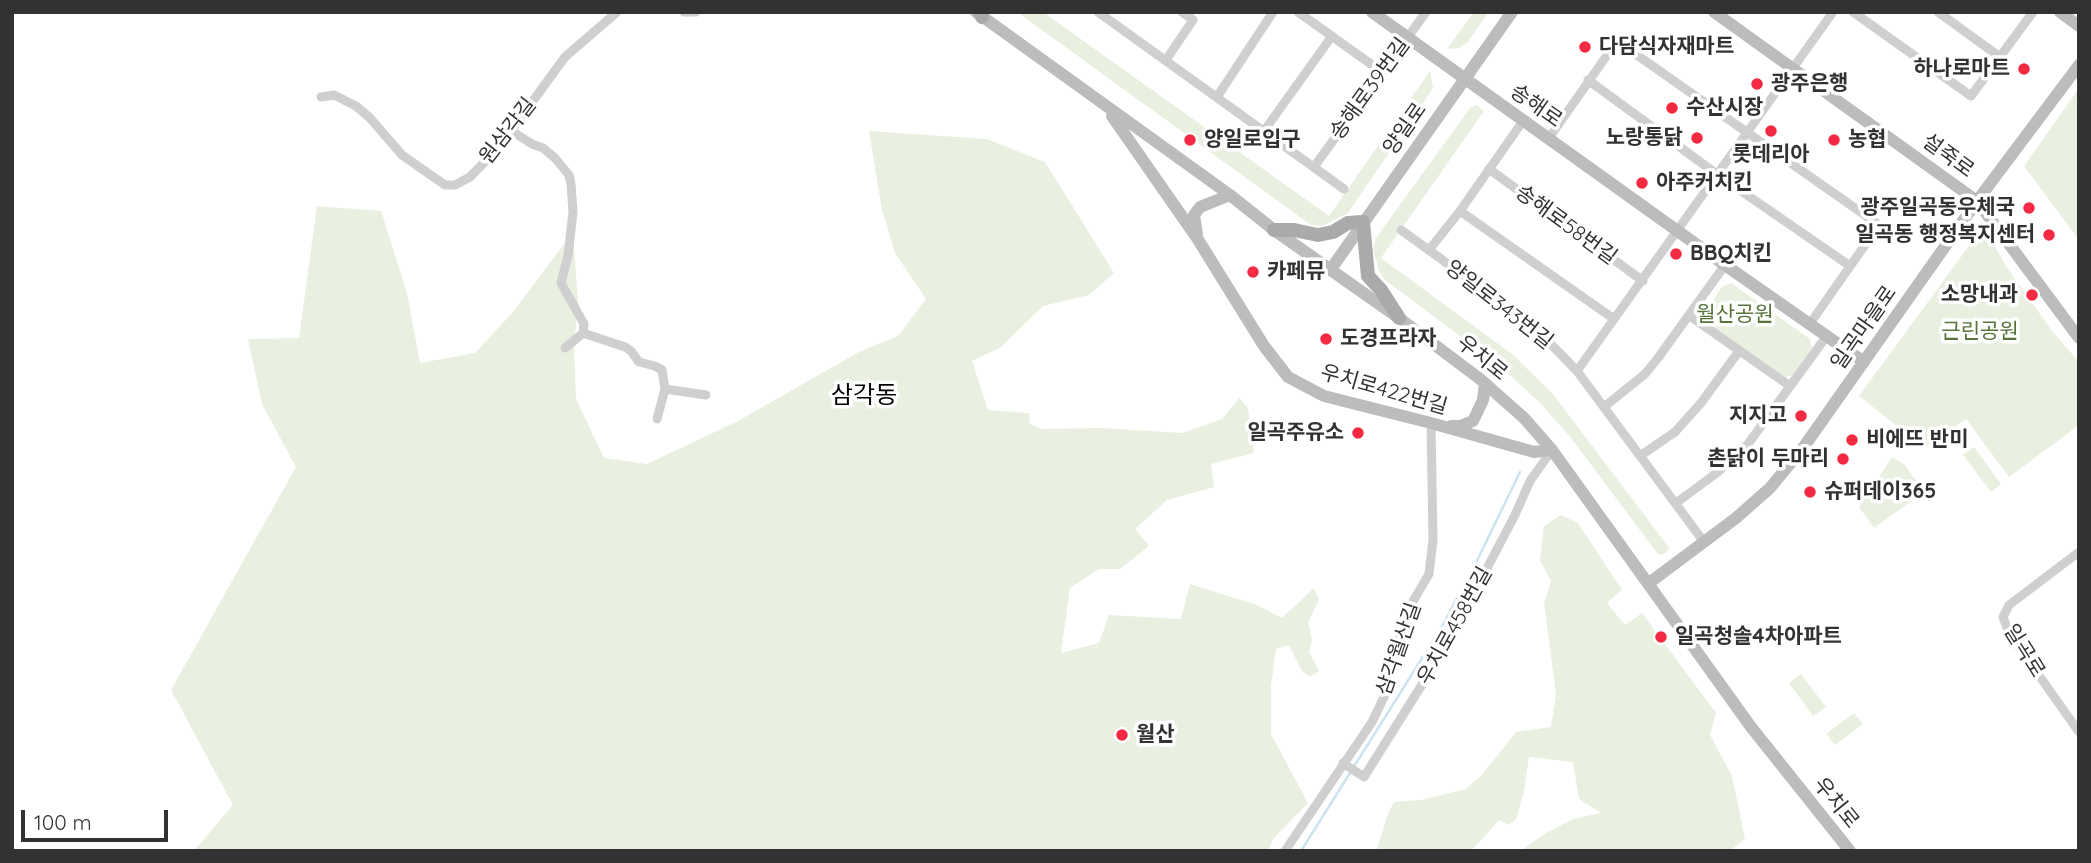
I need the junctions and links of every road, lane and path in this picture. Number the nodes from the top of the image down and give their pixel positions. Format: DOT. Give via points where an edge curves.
graph roads {
  1 [pos="617,12"];
  2 [pos="684,12"];
  3 [pos="695,12"];
  4 [pos="1098,12"];
  5 [pos="1182,12"];
  6 [pos="1298,12"];
  7 [pos="1372,12"];
  8 [pos="1426,12"];
  9 [pos="1512,12"];
  10 [pos="1714,12"];
  11 [pos="1833,12"];
  12 [pos="1853,12"];
  13 [pos="1938,12"];
  14 [pos="2033,12"];
  15 [pos="2060,12"];
  16 [pos="1271,13"];
  17 [pos="979,14"];
  18 [pos="2079,26"];
  19 [pos="1332,36"];
  20 [pos="1407,37"];
  21 [pos="2000,57"];
  22 [pos="1166,60"];
  23 [pos="2079,65"];
  24 [pos="1792,68"];
  25 [pos="1382,72"];
  26 [pos="1464,78"];
  27 [pos="1588,80"];
  28 [pos="321,97"];
  29 [pos="1217,97"];
  30 [pos="1106,107"];
  31 [pos="1523,121"];
  32 [pos="510,130"];
  33 [pos="1264,131"];
  34 [pos="1747,132"];
  35 [pos="1549,138"];
  36 [pos="1314,167"];
  37 [pos="1489,169"];
  38 [pos="1718,175"];
  39 [pos="1344,189"];
  40 [pos="1230,195"];
  41 [pos="1977,201"];
  42 [pos="1460,211"];
  43 [pos="1363,222"];
  44 [pos="1274,230"];
  45 [pos="1401,230"];
  46 [pos="1678,232"];
  47 [pos="1197,238"];
  48 [pos="1429,250"];
  49 [pos="1726,265"];
  50 [pos="1850,266"];
  51 [pos="1331,268"];
  52 [pos="1643,281"];
  53 [pos="1690,316"];
  54 [pos="1399,318"];
  55 [pos="1614,319"];
  56 [pos="1810,325"];
  57 [pos="583,333"];
  58 [pos="1826,337"];
  59 [pos="2079,338"];
  60 [pos="565,348"];
  61 [pos="1739,351"];
  62 [pos="1864,362"];
  63 [pos="1577,371"];
  64 [pos="1485,383"];
  65 [pos="1790,386"];
  66 [pos="666,389"];
  67 [pos="706,395"];
  68 [pos="1604,407"];
  69 [pos="657,419"];
  70 [pos="1435,424"];
  71 [pos="1552,450"];
  72 [pos="1640,456"];
  73 [pos="1676,503"];
  74 [pos="1704,542"];
  75 [pos="2079,552"];
  76 [pos="1649,583"];
  77 [pos="2079,733"];
  78 [pos="1343,763"];
  79 [pos="1285,851"];
  80 [pos="1850,851"];
  1 -- 32 [label="street, 원삼각길" via="565,57"];
  2 -- 3 [label="street"];
  4 -- 22 [label="street"];
  5 -- 22 [label="street" via="1193,20"];
  6 -- 19 [label="street"];
  7 -- 20 [label="street, 송해로"];
  8 -- 20 [label="street, 송해로39번길"];
  9 -- 26 [label="street, 양일로"];
  10 -- 24 [label="street, 설죽로"];
  11 -- 24 [label="street"];
  12 -- 21 [label="street" via="1971,96"];
  13 -- 21 [label="street"];
  14 -- 21 [label="street"];
  15 -- 18 [label="street"];
  16 -- 29 [label="street"];
  17 -- 30 [label="street, 우치로"];
  19 -- 25 [label="street"];
  19 -- 33 [label="street"];
  20 -- 25 [label="street, 송해로39번길"];
  20 -- 26 [label="street, 송해로"];
  22 -- 29 [label="street"];
  23 -- 41 [label="street, 일곡마을로"];
  24 -- 34 [label="street"];
  24 -- 41 [label="street, 설죽로"];
  25 -- 36 [label="street, 송해로39번길"];
  26 -- 31 [label="street, 송해로"];
  26 -- 43 [label="street, 양일로"];
  27 -- 34 [label="street" via="1617,41"];
  27 -- 35 [label="street"];
  27 -- 38 [label="street"];
  28 -- 32 [label="street, 원삼각길" via="334,95 356,106 402,155 446,185 470,177"];
  29 -- 33 [label="street"];
  30 -- 40 [label="street, 우치로"];
  30 -- 47 [label="street, 우치로422번길"];
  31 -- 35 [label="street, 송해로"];
  31 -- 37 [label="street"];
  32 -- 57 [label="street" via="543,148 569,175 573,212 561,283 584,324"];
  33 -- 36 [label="street"];
  34 -- 38 [label="street"];
  34 -- 50 [label="street" via="1879,225"];
  35 -- 46 [label="street, 송해로"];
  36 -- 39 [label="street"];
  37 -- 42 [label="street"];
  37 -- 52 [label="street, 송해로58번길"];
  38 -- 46 [label="street"];
  38 -- 50 [label="street"];
  40 -- 44 [label="street, 우치로"];
  40 -- 47 [label="street" via="1200,207 1194,215"];
  41 -- 59 [label="street, 설죽로"];
  41 -- 62 [label="street, 일곡마을로"];
  42 -- 48 [label="street"];
  42 -- 55 [label="street"];
  43 -- 44 [label="main road" via="1318,235"];
  43 -- 51 [label="street, 양일로"];
  43 -- 54 [label="main road" via="1368,276"];
  44 -- 51 [label="street, 우치로"];
  45 -- 48 [label="street, 양일로343번길"];
  46 -- 49 [label="street, 송해로"];
  46 -- 52 [label="street"];
  47 -- 70 [label="street, 우치로422번길" via="1288,377 1324,396"];
  48 -- 63 [label="street, 양일로343번길" via="1520,316"];
  49 -- 53 [label="street"];
  49 -- 56 [label="street, 송해로"];
  50 -- 56 [label="street"];
  51 -- 54 [label="street, 우치로"];
  52 -- 55 [label="street"];
  53 -- 61 [label="street"];
  53 -- 68 [label="street" via="1645,374"];
  54 -- 64 [label="street, 우치로"];
  55 -- 63 [label="street"];
  56 -- 58 [label="street, 송해로"];
  57 -- 60 [label="street"];
  57 -- 66 [label="street" via="625,347 639,362 662,370"];
  58 -- 62 [label="street, 송해로"];
  58 -- 65 [label="street"];
  61 -- 65 [label="street"];
  61 -- 72 [label="street" via="1675,432"];
  62 -- 74 [label="street, 일곡마을로" via="1770,488"];
  63 -- 68 [label="street, 양일로343번길"];
  64 -- 70 [label="street" via="1473,421 1460,426"];
  64 -- 71 [label="street, 우치로"];
  65 -- 73 [label="street" via="1748,444"];
  66 -- 67 [label="street"];
  66 -- 69 [label="street"];
  68 -- 72 [label="street, 양일로343번길"];
  70 -- 71 [label="street, 우치로422번길" via="1534,453"];
  70 -- 78 [label="street, 삼각월산길" via="1429,574 1412,603 1384,696"];
  71 -- 76 [label="street, 우치로"];
  71 -- 78 [label="street, 우치로458번길" via="1530,481 1445,648 1364,777"];
  72 -- 73 [label="street, 양일로343번길"];
  73 -- 74 [label="street, 양일로343번길"];
  74 -- 76 [label="street, 일곡마을로"];
  75 -- 77 [label="street, 일곡로" via="2009,605 2003,617 2009,633"];
  76 -- 80 [label="street, 우치로" via="1751,727"];
  78 -- 79 [label="street, 삼각월산길"];
}
